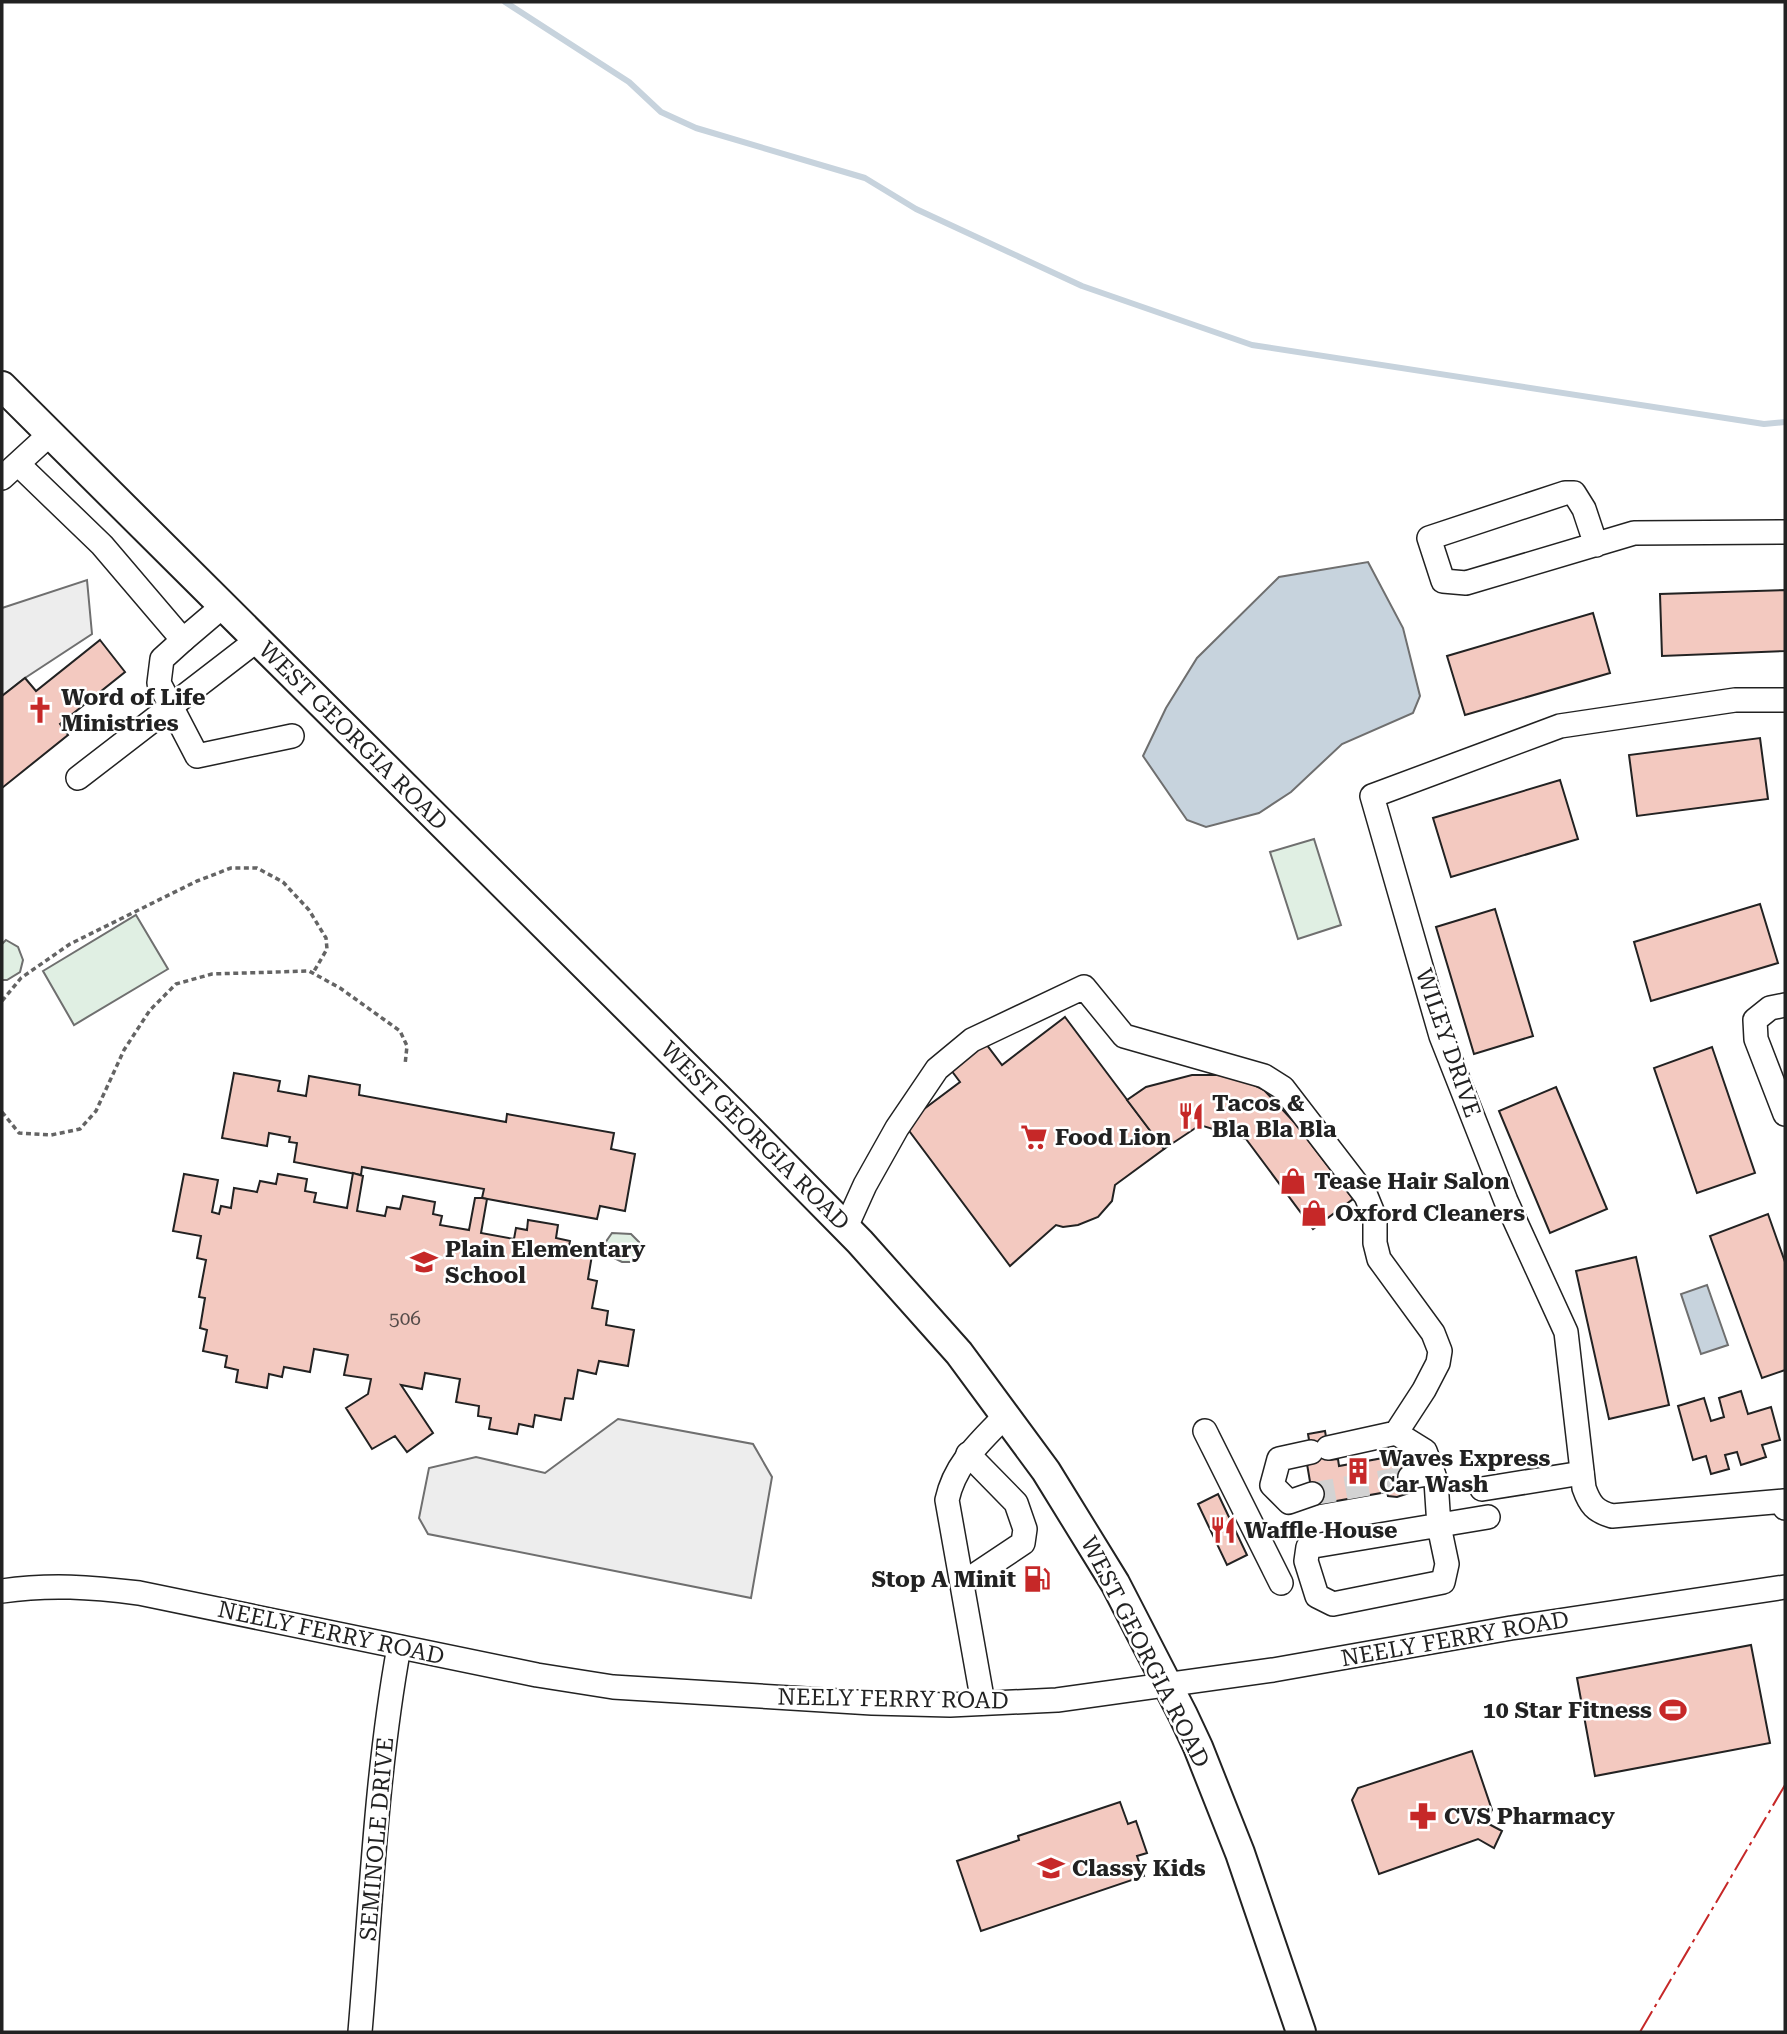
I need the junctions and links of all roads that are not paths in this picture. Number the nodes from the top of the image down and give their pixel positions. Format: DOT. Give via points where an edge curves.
graph roads {
  1 [pos="2,386"];
  2 [pos="50,434"];
  3 [pos="10,471"];
  4 [pos="1785,532"];
  5 [pos="1595,545"];
  6 [pos="223,606"];
  7 [pos="183,640"];
  8 [pos="257,640"];
  9 [pos="1785,700"];
  10 [pos="170,706"];
  11 [pos="292,736"];
  12 [pos="78,778"];
  13 [pos="1785,1005"];
  14 [pos="1785,1114"];
  15 [pos="846,1227"];
  16 [pos="1006,1415"];
  17 [pos="1205,1431"];
  18 [pos="1396,1433"];
  19 [pos="968,1454"];
  20 [pos="1433,1473"];
  21 [pos="1582,1473"];
  22 [pos="1410,1477"];
  23 [pos="1482,1489"];
  24 [pos="1312,1494"];
  25 [pos="1785,1503"];
  26 [pos="1488,1517"];
  27 [pos="1439,1526"];
  28 [pos="964,1583"];
  29 [pos="1281,1583"];
  30 [pos="1785,1587"];
  31 [pos="2,1591"];
  32 [pos="399,1647"];
  33 [pos="1167,1685"];
  34 [pos="983,1703"];
  35 [pos="360,2032"];
  36 [pos="1301,2032"];
  1 -- 2 [label="main road, WEST GEORGIA ROAD"];
  2 -- 3 [label="street"];
  2 -- 6 [label="main road, WEST GEORGIA ROAD"];
  3 -- 7 [label="street" via="102,545"];
  4 -- 5 [label="street" via="1634,533"];
  5 -- 5 [label="street" via="1466,583 1443,581 1429,538 1574,493"];
  6 -- 7 [label="street"];
  6 -- 8 [label="main road, WEST GEORGIA ROAD"];
  7 -- 10 [label="street" via="162,659 159,683"];
  8 -- 10 [label="street"];
  8 -- 15 [label="main road, WEST GEORGIA ROAD"];
  9 -- 21 [label="street, WILEY DRIVE" via="1735,700 1560,726 1372,796 1441,1037 1506,1201 1566,1332"];
  10 -- 11 [label="street" via="197,756"];
  10 -- 12 [label="street"];
  13 -- 14 [label="street" via="1770,1008 1755,1020 1755,1029"];
  15 -- 16 [label="main road, WEST GEORGIA ROAD" via="959,1353"];
  15 -- 18 [label="street" via="897,1128 937,1069 972,1040 1084,987 1124,1036 1264,1076 1283,1088 1366,1196 1375,1218 1379,1259 1433,1334 1440,1351 1424,1390"];
  16 -- 19 [label="street"];
  16 -- 33 [label="main road, WEST GEORGIA ROAD" via="1115,1583"];
  17 -- 29 [label="street"];
  18 -- 20 [label="street" via="1425,1451"];
  18 -- 24 [label="street" via="1279,1459 1272,1485 1289,1502"];
  19 -- 28 [label="street" via="947,1500"];
  19 -- 28 [label="street" via="1016,1503 1025,1529 1023,1543"];
  20 -- 22 [label="street"];
  20 -- 27 [label="street"];
  21 -- 23 [label="street"];
  21 -- 25 [label="street, WILEY DRIVE" via="1589,1502 1596,1511 1612,1517"];
  26 -- 27 [label="street"];
  27 -- 27 [label="street" via="1447,1564 1443,1582 1333,1604 1317,1596 1306,1561 1308,1548"];
  28 -- 34 [label="street"];
  30 -- 33 [label="street, NEELY FERRY ROAD"];
  31 -- 32 [label="street, NEELY FERRY ROAD" via="84,1586 139,1593"];
  32 -- 34 [label="street, NEELY FERRY ROAD" via="613,1687 872,1703"];
  32 -- 35 [label="street, SEMINOLE DRIVE" via="382,1773"];
  33 -- 34 [label="street, NEELY FERRY ROAD" via="1057,1700"];
  33 -- 36 [label="main road, WEST GEORGIA ROAD" via="1198,1746 1235,1841"];
}
